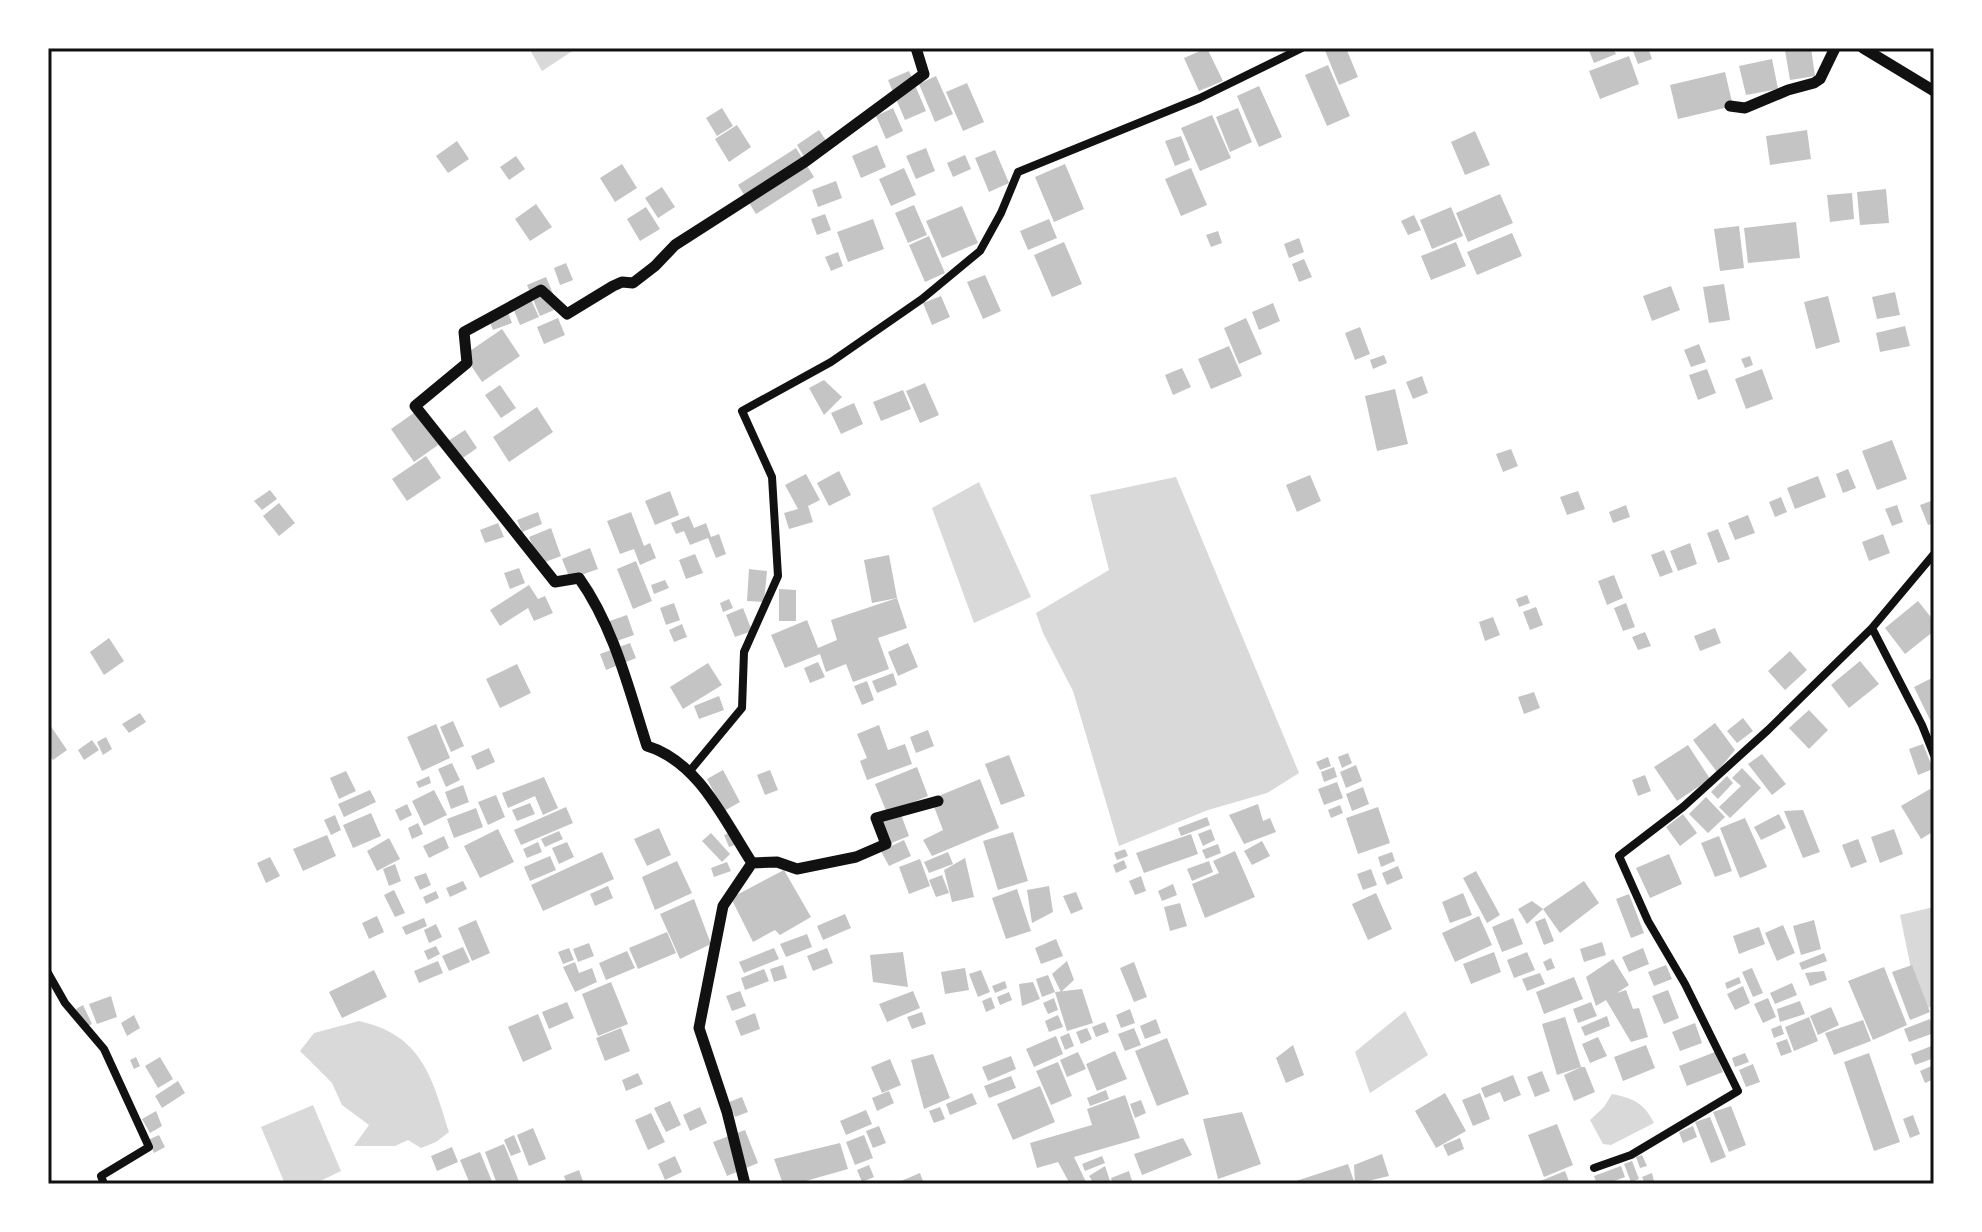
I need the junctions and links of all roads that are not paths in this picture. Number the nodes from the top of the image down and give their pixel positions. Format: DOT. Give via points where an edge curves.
graph roads {
  1 [pos="916,48"];
  2 [pos="1302,48"];
  3 [pos="1835,48"];
  4 [pos="1863,48"];
  5 [pos="1934,91"];
  6 [pos="1730,106"];
  7 [pos="1934,554"];
  8 [pos="1872,628"];
  9 [pos="1934,755"];
  10 [pos="689,772"];
  11 [pos="938,801"];
  12 [pos="752,863"];
  13 [pos="48,973"];
  14 [pos="1594,1168"];
  15 [pos="104,1184"];
  16 [pos="745,1184"];
  1 -- 10 [label="street" via="924,74 806,161 675,245 633,283 622,282 567,314 541,290 464,332 467,363 415,406 555,582 579,578 623,668 647,746"];
  2 -- 10 [label="street" via="1200,98 1018,172 980,251 831,362 742,411 772,477 778,576 744,652 742,708"];
  3 -- 6 [label="street" via="1814,83 1745,108"];
  4 -- 5 [label="street"];
  7 -- 8 [label="street"];
  8 -- 9 [label="street"];
  8 -- 14 [label="street" via="1683,807 1619,856 1738,1091 1631,1155"];
  10 -- 12 [label="street"];
  11 -- 12 [label="street" via="876,818 886,844 856,857 797,869 777,862"];
  12 -- 16 [label="street" via="723,906 699,1028"];
  13 -- 15 [label="street" via="65,1003 104,1049 149,1147 101,1176"];
}
